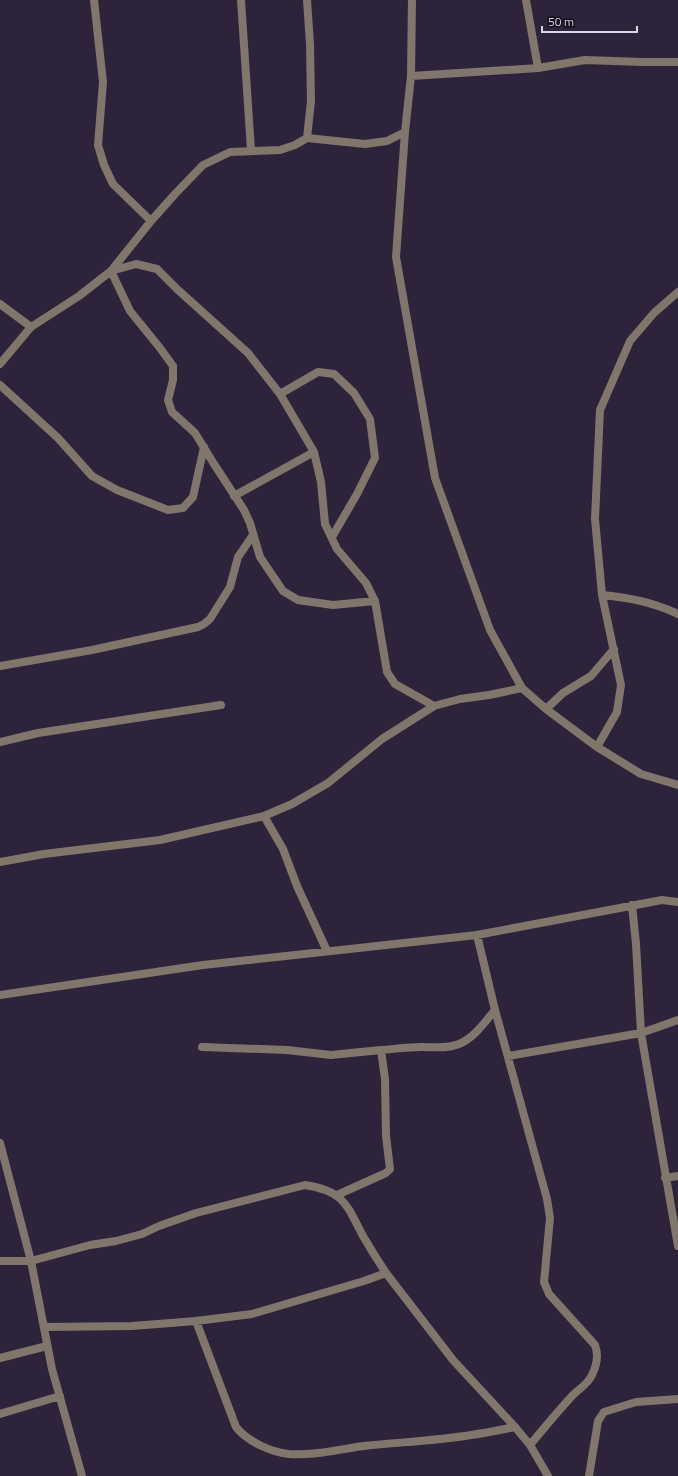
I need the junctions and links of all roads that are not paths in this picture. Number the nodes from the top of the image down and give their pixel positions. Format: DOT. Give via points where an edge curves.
graph roads {
  1 [pos="94,0"];
  2 [pos="240,0"];
  3 [pos="307,0"];
  4 [pos="412,0"];
  5 [pos="526,0"];
  6 [pos="678,62"];
  7 [pos="538,68"];
  8 [pos="411,76"];
  9 [pos="405,132"];
  10 [pos="307,138"];
  11 [pos="251,150"];
  12 [pos="151,221"];
  13 [pos="111,271"];
  14 [pos="678,292"];
  15 [pos="0,304"];
  16 [pos="31,327"];
  17 [pos="0,364"];
  18 [pos="0,385"];
  19 [pos="280,394"];
  20 [pos="204,447"];
  21 [pos="314,452"];
  22 [pos="214,464"];
  23 [pos="199,470"];
  24 [pos="234,496"];
  25 [pos="253,535"];
  26 [pos="332,537"];
  27 [pos="602,595"];
  28 [pos="375,601"];
  29 [pos="678,614"];
  30 [pos="614,649"];
  31 [pos="0,666"];
  32 [pos="522,688"];
  33 [pos="221,705"];
  34 [pos="434,706"];
  35 [pos="546,709"];
  36 [pos="0,742"];
  37 [pos="597,748"];
  38 [pos="678,785"];
  39 [pos="264,816"];
  40 [pos="0,862"];
  41 [pos="678,902"];
  42 [pos="632,905"];
  43 [pos="477,935"];
  44 [pos="327,951"];
  45 [pos="0,995"];
  46 [pos="495,1010"];
  47 [pos="678,1020"];
  48 [pos="641,1033"];
  49 [pos="202,1047"];
  50 [pos="381,1050"];
  51 [pos="508,1056"];
  52 [pos="0,1142"];
  53 [pos="678,1176"];
  54 [pos="666,1178"];
  55 [pos="337,1196"];
  56 [pos="678,1246"];
  57 [pos="0,1261"];
  58 [pos="31,1261"];
  59 [pos="386,1273"];
  60 [pos="196,1321"];
  61 [pos="45,1327"];
  62 [pos="47,1346"];
  63 [pos="0,1358"];
  64 [pos="60,1396"];
  65 [pos="678,1399"];
  66 [pos="0,1414"];
  67 [pos="515,1427"];
  68 [pos="530,1445"];
  69 [pos="82,1476"];
  70 [pos="548,1476"];
  71 [pos="589,1476"];
  1 -- 12 [label="street" via="103,82 98,145 113,184"];
  2 -- 11 [label="street"];
  3 -- 10 [label="street" via="311,101"];
  4 -- 8 [label="street"];
  5 -- 7 [label="street"];
  6 -- 7 [label="street" via="585,60"];
  7 -- 8 [label="street"];
  8 -- 9 [label="street"];
  9 -- 10 [label="street" via="387,141 365,144"];
  9 -- 32 [label="street" via="396,257 435,478 490,630"];
  10 -- 11 [label="street" via="280,150"];
  11 -- 12 [label="street" via="230,152 203,165"];
  12 -- 13 [label="street"];
  13 -- 16 [label="street" via="79,296"];
  13 -- 19 [label="street" via="136,264 157,269 248,354"];
  13 -- 20 [label="street" via="130,311 172,366 173,380 168,400 172,412 195,433"];
  14 -- 27 [label="street" via="654,313 630,341 600,410 595,519"];
  15 -- 16 [label="street"];
  16 -- 17 [label="street"];
  18 -- 23 [label="street" via="58,438 92,476 117,490 168,510 183,508 193,497"];
  19 -- 21 [label="street"];
  19 -- 26 [label="street" via="318,372 334,374 354,394 370,419 375,458"];
  20 -- 22 [label="street"];
  20 -- 23 [label="street"];
  21 -- 24 [label="street"];
  21 -- 26 [label="street" via="321,482 325,524"];
  22 -- 23 [label="street"];
  22 -- 24 [label="street"];
  24 -- 25 [label="street" via="244,510"];
  25 -- 28 [label="street" via="260,557 283,591 298,600 333,605"];
  25 -- 31 [label="street" via="238,557 230,587 210,619 204,624 92,650"];
  26 -- 28 [label="street" via="337,549 366,583"];
  27 -- 29 [label="street" via="632,598 659,605"];
  27 -- 30 [label="street"];
  28 -- 34 [label="street" via="387,672 395,684"];
  30 -- 35 [label="street" via="590,676 563,693"];
  30 -- 37 [label="street" via="621,685 617,712"];
  32 -- 34 [label="street"];
  32 -- 35 [label="street"];
  33 -- 36 [label="street" via="38,732"];
  34 -- 39 [label="street" via="382,740 328,783 292,804"];
  35 -- 37 [label="street"];
  37 -- 38 [label="street" via="641,774"];
  39 -- 40 [label="street" via="160,840"];
  39 -- 44 [label="street" via="283,849"];
  41 -- 42 [label="street" via="662,900"];
  42 -- 43 [label="street"];
  42 -- 48 [label="street"];
  43 -- 44 [label="street"];
  43 -- 46 [label="street"];
  44 -- 45 [label="street" via="203,965"];
  46 -- 50 [label="street" via="484,1024 456,1046"];
  46 -- 51 [label="street"];
  47 -- 48 [label="street"];
  48 -- 51 [label="street"];
  48 -- 54 [label="street"];
  49 -- 50 [label="street" via="287,1050 331,1055"];
  50 -- 55 [label="street" via="390,1169"];
  51 -- 68 [label="street" via="547,1199 550,1218 544,1282 549,1294 595,1345 598,1353 587,1383 574,1394"];
  52 -- 58 [label="street"];
  53 -- 54 [label="street"];
  54 -- 56 [label="street"];
  55 -- 58 [label="street" via="322,1187 305,1184 196,1213 142,1234"];
  55 -- 59 [label="street" via="348,1206"];
  57 -- 58 [label="street"];
  58 -- 61 [label="street"];
  59 -- 60 [label="street" via="252,1314"];
  59 -- 67 [label="street" via="453,1360"];
  60 -- 61 [label="street" via="132,1326"];
  60 -- 67 [label="street" via="236,1427 250,1440 272,1449 290,1454 306,1453 471,1435"];
  61 -- 62 [label="street"];
  62 -- 63 [label="street"];
  62 -- 64 [label="street"];
  64 -- 66 [label="street"];
  64 -- 69 [label="street"];
  65 -- 71 [label="street" via="636,1402 604,1412 598,1421"];
  67 -- 68 [label="street"];
  68 -- 70 [label="street"];
}
